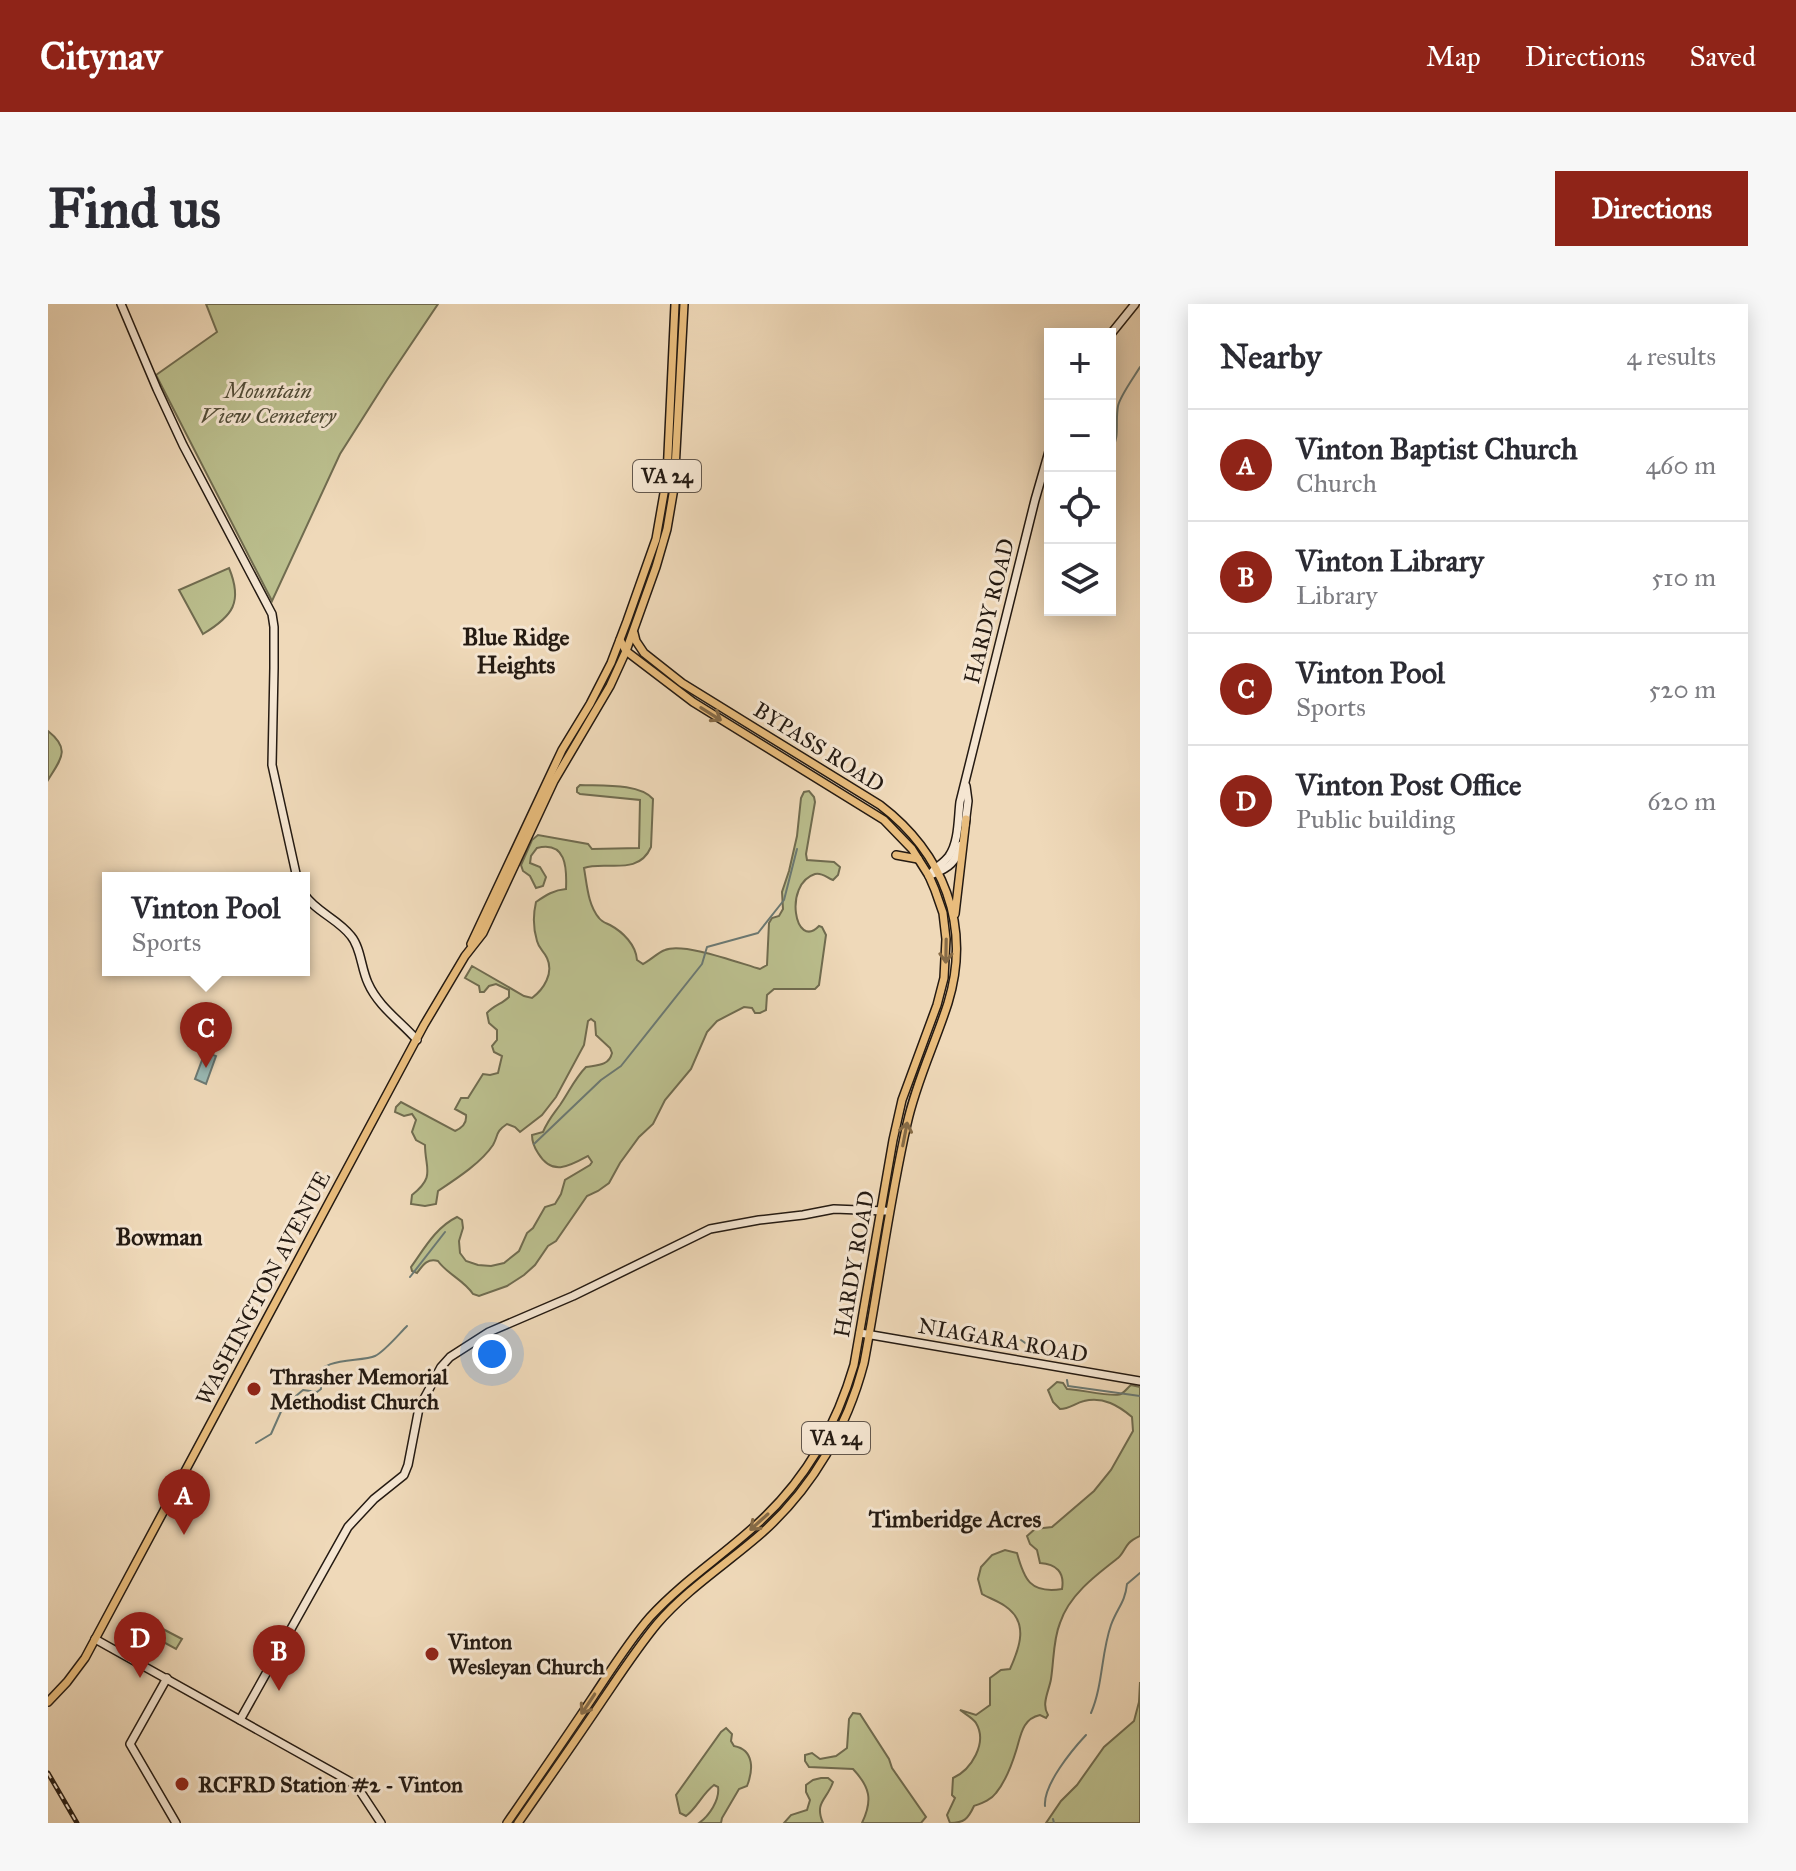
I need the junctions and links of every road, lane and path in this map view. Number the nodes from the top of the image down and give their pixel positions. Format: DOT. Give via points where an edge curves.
graph roads {
  1 [pos="121,304"];
  2 [pos="675,304"];
  3 [pos="684,304"];
  4 [pos="1135,304"];
  5 [pos="1116,328"];
  6 [pos="1044,468"];
  7 [pos="635,627"];
  8 [pos="625,646"];
  9 [pos="677,680"];
  10 [pos="966,784"];
  11 [pos="966,819"];
  12 [pos="904,839"];
  13 [pos="920,859"];
  14 [pos="934,871"];
  15 [pos="296,872"];
  16 [pos="310,902"];
  17 [pos="955,924"];
  18 [pos="417,1040"];
  19 [pos="886,1211"];
  20 [pos="860,1333"];
  21 [pos="869,1335"];
  22 [pos="1140,1381"];
  23 [pos="95,1639"];
  24 [pos="167,1678"];
  25 [pos="48,1702"];
  26 [pos="240,1720"];
  27 [pos="175,1821"];
  28 [pos="381,1823"];
  29 [pos="507,1823"];
  30 [pos="518,1823"];
  1 -- 15 [label="street" via="183,445 272,614 272,765"];
  2 -- 8 [label="main road, VA 24" via="665,492"];
  3 -- 7 [label="main road, VA 24" via="673,498"];
  4 -- 5 [label="street"];
  6 -- 10 [label="street, HARDY ROAD"];
  7 -- 8 [label="main road, WASHINGTON AVENUE"];
  7 -- 9 [label="main road, BYPASS ROAD / VA 24" via="639,647"];
  8 -- 9 [label="main road"];
  8 -- 12 [label="main road, BYPASS ROAD / VA 24, one-way" via="682,695 869,810"];
  8 -- 18 [label="main road, WASHINGTON AVENUE" via="562,750 465,956"];
  9 -- 14 [label="main road, BYPASS ROAD / VA 24" via="880,805 914,836"];
  10 -- 11 [label="street, HARDY ROAD"];
  10 -- 14 [label="street, HARDY ROAD" via="952,851"];
  11 -- 14 [label="street, HARDY ROAD" via="956,859 947,869"];
  11 -- 17 [label="main road"];
  12 -- 13 [label="main road, BYPASS ROAD / VA 24"];
  12 -- 13 [label="main road" via="896,855"];
  13 -- 14 [label="main road, BYPASS ROAD / VA 24"];
  14 -- 17 [label="main road, BYPASS ROAD / VA 24"];
  14 -- 19 [label="main road, HARDY ROAD / VA 24, one-way" via="945,926 944,978 902,1100"];
  16 -- 18 [label="street" via="352,936 373,993"];
  19 -- 17 [label="main road, HARDY ROAD / VA 24, one-way" via="911,1106 953,982"];
  18 -- 23 [label="main road, WASHINGTON AVENUE"];
  19 -- 20 [label="main road, HARDY ROAD / VA 24"];
  19 -- 21 [label="main road, HARDY ROAD / VA 24"];
  19 -- 26 [label="street" via="834,1209 710,1229 479,1337 450,1357 419,1408 404,1475 348,1527"];
  20 -- 21 [label="street, NIAGARA ROAD"];
  20 -- 29 [label="main road, HARDY ROAD / VA 24, one-way" via="844,1397 805,1471 754,1527 669,1597 633,1639"];
  21 -- 22 [label="street, NIAGARA ROAD"];
  21 -- 30 [label="main road, HARDY ROAD / VA 24" via="848,1412 808,1483 764,1532 675,1605 646,1638"];
  23 -- 24 [label="street"];
  23 -- 25 [label="main road, WASHINGTON AVENUE"];
  24 -- 26 [label="street"];
  24 -- 27 [label="street" via="131,1746"];
  26 -- 28 [label="street" via="349,1781"];
}
